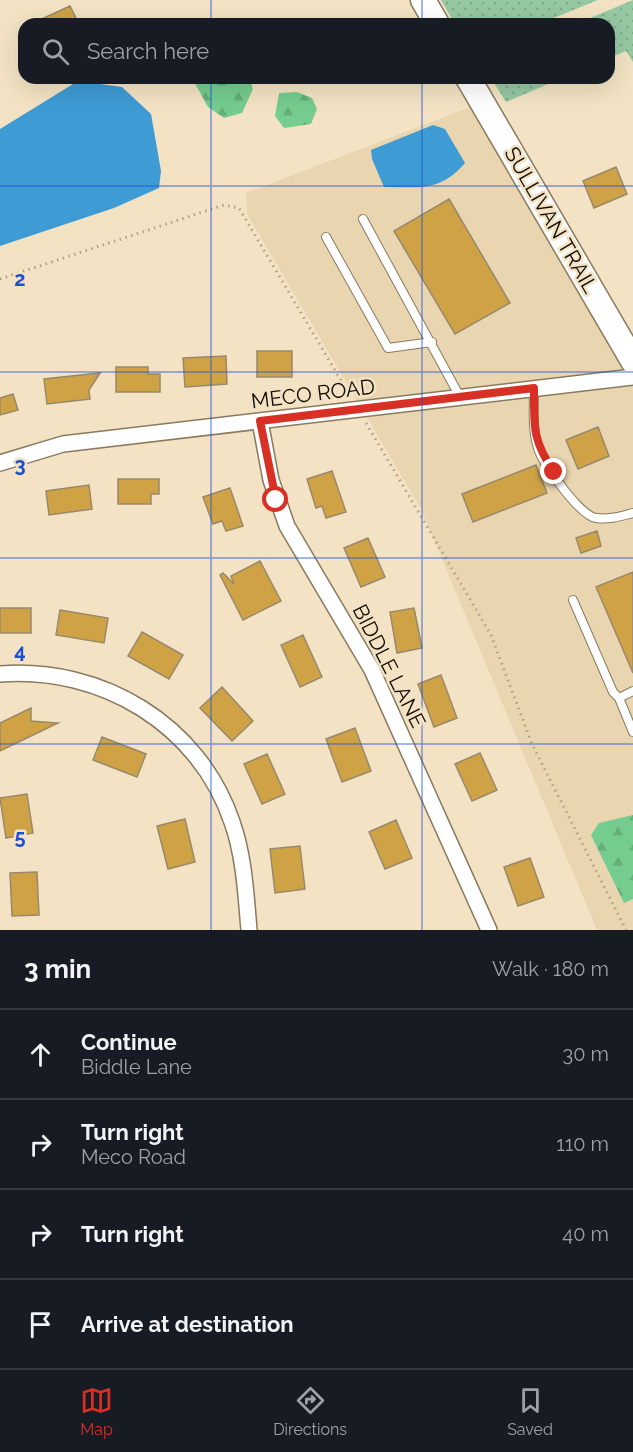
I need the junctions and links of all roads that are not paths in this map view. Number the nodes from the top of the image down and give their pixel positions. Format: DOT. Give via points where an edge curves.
graph roads {
  1 [pos="423,0"];
  2 [pos="434,18"];
  3 [pos="471,84"];
  4 [pos="363,219"];
  5 [pos="326,237"];
  6 [pos="432,342"];
  7 [pos="633,361"];
  8 [pos="633,377"];
  9 [pos="534,388"];
  10 [pos="460,397"];
  11 [pos="260,421"];
  12 [pos="0,463"];
  13 [pos="633,513"];
  14 [pos="573,600"];
  15 [pos="0,674"];
  16 [pos="633,691"];
  17 [pos="619,698"];
  18 [pos="633,732"];
  19 [pos="249,930"];
  20 [pos="489,930"];
  1 -- 2 [label="main road"];
  3 -- 7 [label="main road, SULLIVAN TRAIL"];
  4 -- 6 [label="lane"];
  5 -- 6 [label="lane" via="388,348"];
  6 -- 10 [label="lane"];
  8 -- 9 [label="street, MECO ROAD"];
  9 -- 10 [label="street, MECO ROAD"];
  9 -- 13 [label="lane" via="538,450 578,507 594,518"];
  10 -- 11 [label="street, MECO ROAD"];
  11 -- 12 [label="street, MECO ROAD" via="63,444"];
  11 -- 20 [label="street, BIDDLE LANE" via="271,480 287,526 372,670"];
  14 -- 17 [label="lane"];
  15 -- 19 [label="street" via="47,673 106,689 166,726 195,753 232,822"];
  16 -- 17 [label="lane"];
  17 -- 18 [label="lane"];
}
